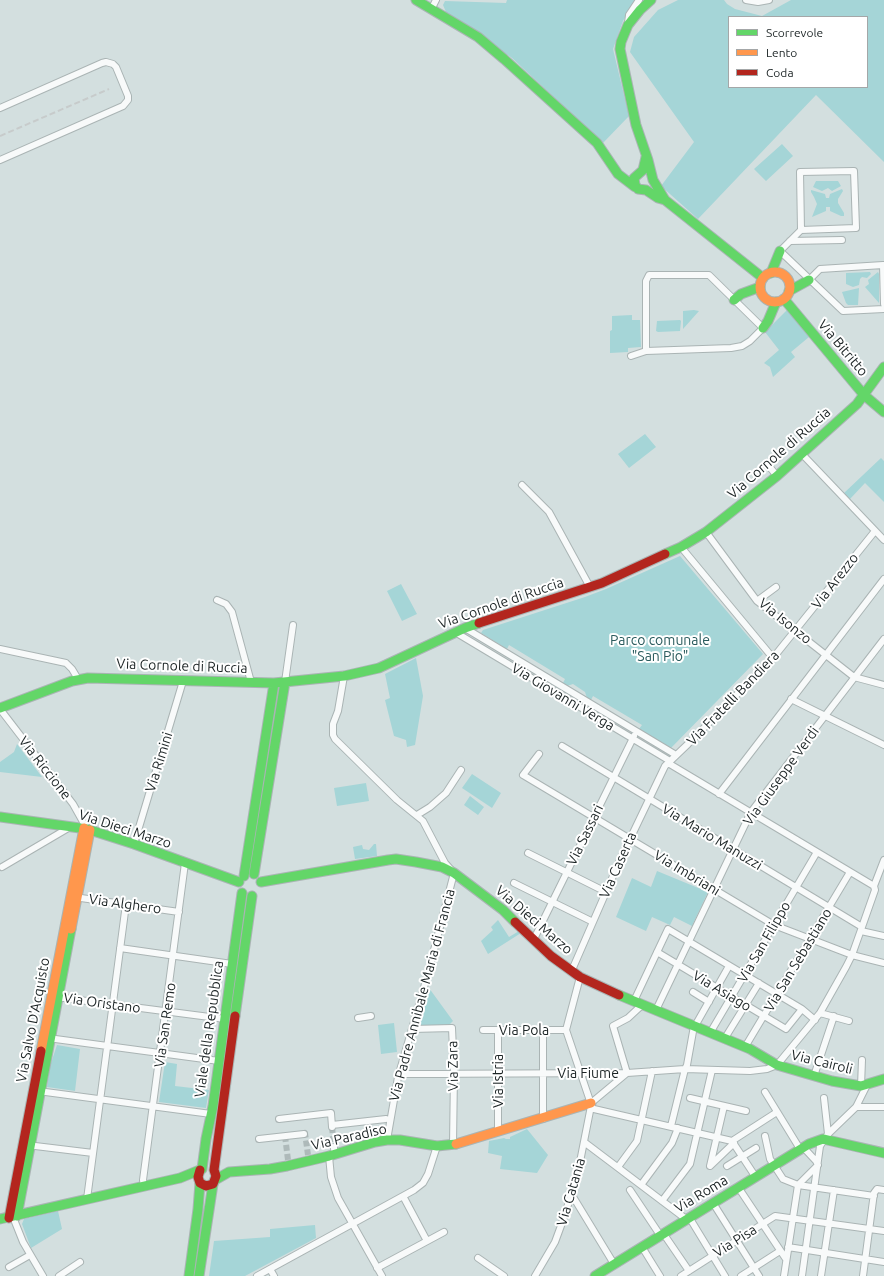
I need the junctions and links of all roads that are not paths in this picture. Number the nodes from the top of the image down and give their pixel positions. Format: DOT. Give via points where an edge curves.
graph roads {
  1 [pos="416,0"];
  2 [pos="639,0"];
  3 [pos="651,0"];
  4 [pos="746,0"];
  5 [pos="769,0"];
  6 [pos="434,4"];
  7 [pos="628,25"];
  8 [pos="0,108"];
  9 [pos="646,157"];
  10 [pos="0,160"];
  11 [pos="613,167"];
  12 [pos="640,173"];
  13 [pos="652,179"];
  14 [pos="636,187"];
  15 [pos="646,190"];
  16 [pos="665,200"];
  17 [pos="801,230"];
  18 [pos="842,240"];
  19 [pos="790,242"];
  20 [pos="780,251"];
  21 [pos="771,273"];
  22 [pos="763,278"];
  23 [pos="810,280"];
  24 [pos="760,288"];
  25 [pos="789,291"];
  26 [pos="734,300"];
  27 [pos="780,301"];
  28 [pos="884,304"];
  29 [pos="884,309"];
  30 [pos="763,328"];
  31 [pos="646,351"];
  32 [pos="631,356"];
  33 [pos="884,367"];
  34 [pos="864,395"];
  35 [pos="884,412"];
  36 [pos="802,454"];
  37 [pos="768,465"];
  38 [pos="777,476"];
  39 [pos="522,485"];
  40 [pos="875,531"];
  41 [pos="706,532"];
  42 [pos="884,540"];
  43 [pos="681,547"];
  44 [pos="884,580"];
  45 [pos="590,587"];
  46 [pos="776,587"];
  47 [pos="217,600"];
  48 [pos="757,601"];
  49 [pos="293,625"];
  50 [pos="465,628"];
  51 [pos="796,631"];
  52 [pos="455,632"];
  53 [pos="884,639"];
  54 [pos="0,650"];
  55 [pos="826,654"];
  56 [pos="773,658"];
  57 [pos="344,676"];
  58 [pos="854,677"];
  59 [pos="78,679"];
  60 [pos="184,681"];
  61 [pos="252,682"];
  62 [pos="285,682"];
  63 [pos="274,683"];
  64 [pos="884,685"];
  65 [pos="791,700"];
  66 [pos="0,708"];
  67 [pos="824,716"];
  68 [pos="636,732"];
  69 [pos="632,739"];
  70 [pos="884,745"];
  71 [pos="562,746"];
  72 [pos="538,754"];
  73 [pos="676,755"];
  74 [pos="669,762"];
  75 [pos="461,770"];
  76 [pos="613,777"];
  77 [pos="719,794"];
  78 [pos="649,799"];
  79 [pos="751,812"];
  80 [pos="417,815"];
  81 [pos="0,817"];
  82 [pos="594,818"];
  83 [pos="71,826"];
  84 [pos="87,829"];
  85 [pos="630,840"];
  86 [pos="134,844"];
  87 [pos="732,850"];
  88 [pos="817,852"];
  89 [pos="528,853"];
  90 [pos="185,863"];
  91 [pos="883,863"];
  92 [pos="2,867"];
  93 [pos="567,872"];
  94 [pos="850,872"];
  95 [pos="454,873"];
  96 [pos="254,874"];
  97 [pos="241,879"];
  98 [pos="261,882"];
  99 [pos="514,883"];
  100 [pos="874,886"];
  101 [pos="796,888"];
  102 [pos="713,889"];
  103 [pos="606,892"];
  104 [pos="242,893"];
  105 [pos="252,896"];
  106 [pos="74,897"];
  107 [pos="552,902"];
  108 [pos="126,904"];
  109 [pos="830,907"];
  110 [pos="180,912"];
  111 [pos="593,922"];
  112 [pos="774,925"];
  113 [pos="862,929"];
  114 [pos="884,936"];
  115 [pos="534,939"];
  116 [pos="810,940"];
  117 [pos="688,942"];
  118 [pos="120,948"];
  119 [pos="657,952"];
  120 [pos="852,955"];
  121 [pos="174,956"];
  122 [pos="884,963"];
  123 [pos="232,964"];
  124 [pos="677,964"];
  125 [pos="730,966"];
  126 [pos="572,970"];
  127 [pos="745,975"];
  128 [pos="580,977"];
  129 [pos="759,983"];
  130 [pos="717,988"];
  131 [pos="693,992"];
  132 [pos="777,995"];
  133 [pos="55,997"];
  134 [pos="732,997"];
  135 [pos="709,1002"];
  136 [pos="638,1003"];
  137 [pos="112,1004"];
  138 [pos="745,1005"];
  139 [pos="802,1009"];
  140 [pos="656,1010"];
  141 [pos="166,1011"];
  142 [pos="820,1013"];
  143 [pos="371,1016"];
  144 [pos="764,1016"];
  145 [pos="834,1016"];
  146 [pos="358,1018"];
  147 [pos="225,1019"];
  148 [pos="815,1020"];
  149 [pos="849,1021"];
  150 [pos="694,1026"];
  151 [pos="412,1029"];
  152 [pos="483,1030"];
  153 [pos="498,1030"];
  154 [pos="543,1030"];
  155 [pos="566,1030"];
  156 [pos="710,1032"];
  157 [pos="47,1038"];
  158 [pos="725,1038"];
  159 [pos="107,1046"];
  160 [pos="745,1047"];
  161 [pos="160,1054"];
  162 [pos="862,1060"];
  163 [pos="219,1061"];
  164 [pos="777,1065"];
  165 [pos="685,1069"];
  166 [pos="712,1070"];
  167 [pos="652,1071"];
  168 [pos="580,1072"];
  169 [pos="454,1073"];
  170 [pos="498,1073"];
  171 [pos="542,1073"];
  172 [pos="627,1073"];
  173 [pos="399,1074"];
  174 [pos="814,1076"];
  175 [pos="884,1079"];
  176 [pos="864,1086"];
  177 [pos="37,1091"];
  178 [pos="765,1092"];
  179 [pos="690,1098"];
  180 [pos="824,1098"];
  181 [pos="101,1099"];
  182 [pos="704,1101"];
  183 [pos="591,1105"];
  184 [pos="724,1106"];
  185 [pos="154,1107"];
  186 [pos="884,1107"];
  187 [pos="856,1108"];
  188 [pos="746,1111"];
  189 [pos="776,1112"];
  190 [pos="211,1114"];
  191 [pos="280,1119"];
  192 [pos="386,1119"];
  193 [pos="543,1119"];
  194 [pos="641,1119"];
  195 [pos="674,1127"];
  196 [pos="498,1132"];
  197 [pos="697,1132"];
  198 [pos="304,1134"];
  199 [pos="765,1136"];
  200 [pos="716,1137"];
  201 [pos="826,1137"];
  202 [pos="259,1139"];
  203 [pos="386,1140"];
  204 [pos="584,1142"];
  205 [pos="733,1142"];
  206 [pos="27,1145"];
  207 [pos="453,1145"];
  208 [pos="437,1146"];
  209 [pos="756,1148"];
  210 [pos="802,1148"];
  211 [pos="333,1150"];
  212 [pos="93,1153"];
  213 [pos="884,1153"];
  214 [pos="742,1156"];
  215 [pos="773,1165"];
  216 [pos="818,1165"];
  217 [pos="727,1166"];
  218 [pos="618,1167"];
  219 [pos="201,1169"];
  220 [pos="214,1170"];
  221 [pos="229,1172"];
  222 [pos="755,1176"];
  223 [pos="180,1178"];
  224 [pos="199,1181"];
  225 [pos="214,1182"];
  226 [pos="641,1185"];
  227 [pos="798,1185"];
  228 [pos="144,1186"];
  229 [pos="738,1187"];
  230 [pos="815,1188"];
  231 [pos="630,1190"];
  232 [pos="834,1190"];
  233 [pos="884,1190"];
  234 [pos="572,1195"];
  235 [pos="404,1196"];
  236 [pos="874,1196"];
  237 [pos="87,1200"];
  238 [pos="662,1201"];
  239 [pos="712,1202"];
  240 [pos="10,1217"];
  241 [pos="687,1218"];
  242 [pos="792,1218"];
  243 [pos="811,1221"];
  244 [pos="352,1224"];
  245 [pos="762,1224"];
  246 [pos="829,1224"];
  247 [pos="870,1230"];
  248 [pos="884,1231"];
  249 [pos="444,1232"];
  250 [pos="662,1234"];
  251 [pos="737,1240"];
  252 [pos="427,1241"];
  253 [pos="788,1246"];
  254 [pos="642,1247"];
  255 [pos="806,1250"];
  256 [pos="780,1251"];
  257 [pos="825,1253"];
  258 [pos="30,1255"];
  259 [pos="713,1256"];
  260 [pos="478,1258"];
  261 [pos="786,1259"];
  262 [pos="865,1259"];
  263 [pos="80,1262"];
  264 [pos="884,1262"];
  265 [pos="614,1264"];
  266 [pos="9,1267"];
  267 [pos="377,1268"];
  268 [pos="754,1268"];
  269 [pos="270,1269"];
  270 [pos="689,1271"];
  271 [pos="42,1276"];
  272 [pos="59,1276"];
  273 [pos="189,1276"];
  274 [pos="199,1276"];
  275 [pos="257,1276"];
  276 [pos="274,1276"];
  277 [pos="382,1276"];
  278 [pos="504,1276"];
  279 [pos="535,1276"];
  280 [pos="596,1276"];
  281 [pos="660,1276"];
  282 [pos="681,1276"];
  283 [pos="726,1276"];
  284 [pos="741,1276"];
  285 [pos="759,1276"];
  286 [pos="784,1276"];
  287 [pos="802,1276"];
  288 [pos="821,1276"];
  289 [pos="863,1276"];
  1 -- 6 [label="main road"];
  2 -- 7 [label="street" via="629,15"];
  3 -- 7 [label="main road"];
  4 -- 5 [label="street"];
  6 -- 11 [label="main road" via="504,59 597,143"];
  7 -- 9 [label="main road" via="620,50 632,112"];
  8 -- 10 [label="street" via="106,62 116,67 128,96 123,106"];
  9 -- 12 [label="main road"];
  9 -- 13 [label="main road"];
  11 -- 12 [label="main road" via="628,174"];
  11 -- 14 [label="main road" via="618,174"];
  12 -- 13 [label="main road" via="648,173"];
  12 -- 14 [label="main road" via="634,178"];
  13 -- 15 [label="main road" via="651,187"];
  13 -- 16 [label="main road"];
  14 -- 15 [label="main road"];
  15 -- 16 [label="main road"];
  16 -- 22 [label="main road"];
  17 -- 17 [label="street" via="800,172 854,171 856,228"];
  17 -- 19 [label="street"];
  18 -- 19 [label="street"];
  19 -- 20 [label="street"];
  20 -- 21 [label="main road"];
  20 -- 23 [label="street"];
  21 -- 22 [label="main road"];
  21 -- 25 [label="main road" via="785,276 790,286"];
  22 -- 24 [label="main road"];
  23 -- 25 [label="main road"];
  23 -- 28 [label="street" via="820,269 883,265"];
  23 -- 29 [label="street" via="843,311"];
  24 -- 26 [label="main road" via="741,294"];
  24 -- 27 [label="main road" via="760,292 767,300"];
  25 -- 27 [label="main road"];
  26 -- 30 [label="street"];
  26 -- 31 [label="street" via="709,275 649,276 646,281"];
  27 -- 30 [label="main road"];
  27 -- 34 [label="main road, Via Bitritto"];
  30 -- 31 [label="street" via="742,346"];
  31 -- 32 [label="street"];
  33 -- 34 [label="main road, Via Cornole di Ruccia"];
  34 -- 35 [label="main road, Via Bitritto"];
  34 -- 36 [label="main road, Via Cornole di Ruccia"];
  36 -- 38 [label="main road, Via Cornole di Ruccia"];
  36 -- 40 [label="street"];
  37 -- 38 [label="street"];
  38 -- 41 [label="main road, Via Cornole di Ruccia"];
  39 -- 45 [label="street" via="549,512"];
  40 -- 42 [label="street"];
  40 -- 51 [label="street, Via Arezzo"];
  41 -- 43 [label="main road, Via Cornole di Ruccia"];
  41 -- 48 [label="street, Via Isonzo"];
  43 -- 45 [label="main road, Via Cornole di Ruccia"];
  43 -- 56 [label="street"];
  44 -- 55 [label="street"];
  45 -- 50 [label="main road, Via Cornole di Ruccia"];
  46 -- 48 [label="street"];
  47 -- 61 [label="street" via="226,604 232,612"];
  48 -- 51 [label="street, Via Isonzo"];
  49 -- 62 [label="street"];
  50 -- 52 [label="main road, Via Cornole di Ruccia"];
  50 -- 68 [label="street, Via Giovanni Verga"];
  51 -- 55 [label="street, Via Isonzo"];
  51 -- 56 [label="street, Via Fratelli Bandiera"];
  52 -- 57 [label="main road, Via Cornole di Ruccia" via="380,668"];
  52 -- 69 [label="street, Via Giovanni Verga"];
  53 -- 58 [label="street, Via Giuseppe Verdi"];
  54 -- 59 [label="street" via="66,663"];
  55 -- 58 [label="street, Via Isonzo"];
  55 -- 65 [label="street"];
  56 -- 73 [label="street, Via Fratelli Bandiera"];
  57 -- 62 [label="main road, Via Cornole di Ruccia"];
  57 -- 80 [label="street" via="333,724 334,740 397,800"];
  58 -- 64 [label="street, Via Isonzo"];
  58 -- 67 [label="street, Via Giuseppe Verdi"];
  59 -- 60 [label="main road, Via Cornole di Ruccia"];
  59 -- 66 [label="main road, Via Cornole di Ruccia"];
  60 -- 61 [label="main road, Via Cornole di Ruccia"];
  60 -- 86 [label="street, Via Rimini"];
  61 -- 63 [label="main road, Via Cornole di Ruccia"];
  62 -- 63 [label="main road, Via Cornole di Ruccia"];
  62 -- 96 [label="main road"];
  63 -- 97 [label="main road"];
  65 -- 67 [label="street"];
  65 -- 77 [label="street"];
  66 -- 84 [label="street, Via Riccione" via="73,804"];
  67 -- 70 [label="street"];
  67 -- 79 [label="street, Via Giuseppe Verdi"];
  68 -- 69 [label="street, Via Sassari"];
  68 -- 73 [label="street, Via Giovanni Verga"];
  69 -- 74 [label="street, Via Giovanni Verga"];
  69 -- 76 [label="street, Via Sassari"];
  71 -- 76 [label="street, Via Mario Manuzzi"];
  72 -- 82 [label="street, Via Imbriani" via="523,775"];
  73 -- 74 [label="street, Via Fratelli Bandiera"];
  74 -- 77 [label="street, Via Giovanni Verga"];
  74 -- 78 [label="street, Via Caserta"];
  75 -- 80 [label="street" via="446,793"];
  76 -- 78 [label="street, Via Mario Manuzzi"];
  76 -- 82 [label="street, Via Sassari"];
  77 -- 79 [label="street, Via Giovanni Verga"];
  78 -- 85 [label="street, Via Caserta"];
  78 -- 87 [label="street, Via Mario Manuzzi"];
  79 -- 87 [label="street, Via Giuseppe Verdi"];
  79 -- 88 [label="street, Via Giovanni Verga"];
  80 -- 95 [label="street" via="424,821 445,863"];
  81 -- 83 [label="main road, Via Dieci Marzo"];
  82 -- 85 [label="street, Via Imbriani"];
  82 -- 93 [label="street, Via Sassari"];
  83 -- 84 [label="main road, Via Dieci Marzo"];
  83 -- 92 [label="street"];
  84 -- 86 [label="main road, Via Dieci Marzo"];
  84 -- 106 [label="main road, Via Salvo D'Acquisto"];
  85 -- 102 [label="street, Via Imbriani"];
  85 -- 103 [label="street, Via Caserta"];
  86 -- 90 [label="main road, Via Dieci Marzo"];
  87 -- 101 [label="street, Via Mario Manuzzi"];
  87 -- 102 [label="street, Via Giuseppe Verdi"];
  88 -- 94 [label="street, Via Giovanni Verga"];
  88 -- 101 [label="street, Via San Filippo"];
  89 -- 93 [label="street"];
  90 -- 97 [label="main road, Via Dieci Marzo"];
  90 -- 110 [label="street, Via San Remo"];
  91 -- 100 [label="street"];
  93 -- 103 [label="street"];
  93 -- 107 [label="street, Via Sassari"];
  94 -- 100 [label="street, Via Giovanni Verga"];
  94 -- 109 [label="street, Via San Sebastiano"];
  95 -- 98 [label="main road, Via Dieci Marzo" via="442,867 396,859"];
  95 -- 115 [label="main road, Via Dieci Marzo" via="503,910"];
  95 -- 151 [label="street, Via Padre Annibale Maria di Francia"];
  96 -- 97 [label="main road" via="247,874"];
  96 -- 98 [label="main road"];
  97 -- 104 [label="main road" via="239,887"];
  98 -- 105 [label="main road" via="259,892"];
  99 -- 107 [label="street"];
  100 -- 113 [label="street" via="875,890"];
  101 -- 109 [label="street, Via Mario Manuzzi"];
  101 -- 112 [label="street, Via San Filippo"];
  102 -- 112 [label="street, Via Imbriani"];
  102 -- 117 [label="street, Via Giuseppe Verdi"];
  103 -- 111 [label="street, Via Caserta"];
  104 -- 105 [label="main road"];
  104 -- 123 [label="main road, Viale della Repubblica"];
  105 -- 220 [label="main road, Viale della Repubblica"];
  106 -- 108 [label="street, Via Alghero"];
  106 -- 133 [label="main road, Via Salvo D'Acquisto"];
  107 -- 111 [label="street"];
  107 -- 115 [label="street, Via Sassari"];
  108 -- 110 [label="street, Via Alghero"];
  108 -- 118 [label="street"];
  109 -- 113 [label="street, Via Mario Manuzzi"];
  109 -- 116 [label="street, Via San Sebastiano"];
  110 -- 121 [label="street, Via San Remo"];
  111 -- 126 [label="street, Via Caserta"];
  112 -- 116 [label="street, Via Imbriani"];
  112 -- 127 [label="street, Via San Filippo"];
  113 -- 114 [label="street, Via Mario Manuzzi"];
  113 -- 120 [label="street"];
  115 -- 126 [label="main road, Via Dieci Marzo" via="550,956"];
  116 -- 120 [label="street, Via Imbriani"];
  116 -- 132 [label="street, Via San Sebastiano"];
  117 -- 119 [label="street" via="668,929"];
  117 -- 124 [label="street, Via Giuseppe Verdi"];
  117 -- 125 [label="street"];
  118 -- 121 [label="street"];
  118 -- 137 [label="street"];
  119 -- 124 [label="street, Via Asiago"];
  119 -- 136 [label="street"];
  120 -- 122 [label="street, Via Imbriani"];
  120 -- 142 [label="street"];
  121 -- 123 [label="street"];
  121 -- 141 [label="street, Via San Remo"];
  123 -- 147 [label="main road, Viale della Repubblica"];
  124 -- 130 [label="street, Via Asiago"];
  124 -- 140 [label="street, Via Giuseppe Verdi"];
  125 -- 127 [label="street"];
  125 -- 130 [label="street"];
  126 -- 128 [label="main road, Via Dieci Marzo"];
  127 -- 129 [label="street"];
  127 -- 134 [label="street, Via San Filippo"];
  128 -- 136 [label="main road, Via Dieci Marzo"];
  128 -- 155 [label="street"];
  129 -- 132 [label="street"];
  129 -- 138 [label="street"];
  130 -- 134 [label="street, Via Asiago"];
  130 -- 135 [label="street"];
  131 -- 135 [label="street"];
  132 -- 139 [label="street"];
  132 -- 144 [label="street, Via San Sebastiano"];
  133 -- 137 [label="street, Via Oristano"];
  133 -- 157 [label="main road, Via Salvo D'Acquisto"];
  134 -- 138 [label="street, Via Asiago"];
  134 -- 156 [label="street, Via San Filippo"];
  135 -- 150 [label="street"];
  136 -- 140 [label="main road, Via Dieci Marzo"];
  136 -- 172 [label="street" via="628,1018 613,1026"];
  137 -- 141 [label="street, Via Oristano"];
  137 -- 159 [label="street"];
  138 -- 144 [label="street, Via Asiago"];
  138 -- 158 [label="street"];
  139 -- 144 [label="street, Via Asiago" via="786,1029"];
  139 -- 148 [label="street"];
  140 -- 150 [label="main road, Via Dieci Marzo"];
  141 -- 147 [label="street, Via Oristano"];
  141 -- 161 [label="street, Via San Remo"];
  142 -- 145 [label="street"];
  142 -- 148 [label="street"];
  143 -- 146 [label="street"];
  144 -- 160 [label="street, Via San Sebastiano"];
  145 -- 149 [label="street"];
  145 -- 174 [label="street"];
  147 -- 163 [label="main road, Viale della Repubblica"];
  148 -- 164 [label="street"];
  150 -- 156 [label="main road, Via Dieci Marzo"];
  150 -- 165 [label="street"];
  151 -- 169 [label="street, Via Zara" via="452,1028"];
  151 -- 173 [label="street, Via Padre Annibale Maria di Francia"];
  152 -- 153 [label="street, Via Pola"];
  153 -- 154 [label="street, Via Pola"];
  153 -- 170 [label="street, Via Istria"];
  154 -- 155 [label="street, Via Pola"];
  154 -- 171 [label="street"];
  155 -- 168 [label="street"];
  156 -- 158 [label="main road, Via Dieci Marzo"];
  157 -- 159 [label="street"];
  157 -- 177 [label="main road, Via Salvo D'Acquisto"];
  158 -- 160 [label="main road, Via Dieci Marzo"];
  159 -- 161 [label="street"];
  159 -- 181 [label="street"];
  160 -- 164 [label="main road, Via Dieci Marzo"];
  161 -- 163 [label="street"];
  161 -- 185 [label="street, Via San Remo"];
  162 -- 176 [label="street"];
  163 -- 190 [label="main road, Viale della Repubblica"];
  164 -- 166 [label="street, Via Fiume" via="750,1071"];
  164 -- 174 [label="main road, Via Cairoli"];
  165 -- 166 [label="street, Via Fiume"];
  165 -- 167 [label="street, Via Fiume"];
  165 -- 195 [label="street"];
  166 -- 182 [label="street"];
  167 -- 172 [label="street, Via Fiume"];
  167 -- 194 [label="street"];
  168 -- 171 [label="street, Via Fiume"];
  168 -- 172 [label="street, Via Fiume"];
  168 -- 183 [label="street"];
  169 -- 170 [label="street, Via Fiume"];
  169 -- 173 [label="street, Via Fiume"];
  169 -- 207 [label="street, Via Zara"];
  170 -- 171 [label="street, Via Fiume"];
  170 -- 196 [label="street, Via Istria"];
  171 -- 193 [label="street"];
  172 -- 183 [label="street"];
  173 -- 203 [label="street, Via Padre Annibale Maria di Francia"];
  174 -- 176 [label="main road, Via Cairoli"];
  175 -- 176 [label="main road, Via Cairoli"];
  176 -- 187 [label="street"];
  177 -- 181 [label="street"];
  177 -- 206 [label="main road, Via Salvo D'Acquisto"];
  178 -- 189 [label="street"];
  179 -- 182 [label="street"];
  180 -- 201 [label="street"];
  181 -- 185 [label="street"];
  181 -- 212 [label="street"];
  182 -- 184 [label="street"];
  182 -- 197 [label="street"];
  183 -- 193 [label="main road, Via Paradiso"];
  183 -- 194 [label="street" via="594,1109"];
  183 -- 204 [label="street, Via Catania"];
  184 -- 188 [label="street"];
  184 -- 200 [label="street"];
  185 -- 190 [label="street"];
  185 -- 228 [label="street, Via San Remo"];
  186 -- 187 [label="street"];
  187 -- 201 [label="street"];
  189 -- 205 [label="street"];
  189 -- 210 [label="street"];
  190 -- 219 [label="main road, Viale della Repubblica"];
  191 -- 192 [label="street" via="331,1113 332,1126"];
  193 -- 196 [label="main road, Via Paradiso"];
  194 -- 195 [label="street"];
  194 -- 218 [label="street" via="637,1141"];
  195 -- 197 [label="street"];
  195 -- 226 [label="street" via="672,1143"];
  196 -- 207 [label="main road, Via Paradiso"];
  197 -- 200 [label="street"];
  197 -- 238 [label="street" via="690,1164"];
  198 -- 202 [label="street"];
  199 -- 215 [label="street" via="767,1151"];
  200 -- 205 [label="street"];
  200 -- 205 [label="street" via="710,1166"];
  201 -- 210 [label="main road, Via Roma"];
  201 -- 213 [label="main road"];
  201 -- 216 [label="street" via="820,1146"];
  203 -- 208 [label="main road, Via Paradiso"];
  203 -- 211 [label="main road, Via Paradiso"];
  204 -- 218 [label="street"];
  204 -- 234 [label="street, Via Catania"];
  205 -- 214 [label="street"];
  206 -- 212 [label="street"];
  206 -- 240 [label="main road, Via Salvo D'Acquisto"];
  207 -- 208 [label="main road, Via Paradiso"];
  208 -- 235 [label="street" via="423,1183"];
  209 -- 214 [label="street"];
  210 -- 215 [label="main road, Via Roma"];
  210 -- 216 [label="street"];
  211 -- 221 [label="main road, Via Paradiso" via="270,1169"];
  211 -- 244 [label="street" via="331,1177 338,1198"];
  212 -- 237 [label="street"];
  214 -- 217 [label="street"];
  214 -- 222 [label="street"];
  215 -- 222 [label="main road, Via Roma"];
  215 -- 227 [label="street" via="783,1179"];
  216 -- 227 [label="street"];
  216 -- 230 [label="street"];
  218 -- 226 [label="street"];
  219 -- 220 [label="main road"];
  219 -- 223 [label="main road"];
  219 -- 224 [label="main road" via="198,1173"];
  220 -- 221 [label="main road, Via Paradiso"];
  220 -- 225 [label="main road"];
  221 -- 225 [label="main road, Via Paradiso"];
  222 -- 229 [label="main road, Via Roma"];
  223 -- 224 [label="main road"];
  223 -- 228 [label="main road"];
  224 -- 225 [label="main road" via="206,1186"];
  224 -- 273 [label="main road"];
  225 -- 274 [label="main road"];
  226 -- 238 [label="street"];
  227 -- 230 [label="street"];
  227 -- 242 [label="street"];
  228 -- 237 [label="main road"];
  229 -- 239 [label="main road, Via Roma"];
  229 -- 245 [label="street"];
  230 -- 232 [label="street"];
  230 -- 243 [label="street"];
  231 -- 250 [label="street"];
  232 -- 236 [label="street"];
  232 -- 246 [label="street"];
  233 -- 236 [label="street" via="875,1190"];
  234 -- 265 [label="street"];
  234 -- 279 [label="street, Via Catania" via="556,1242"];
  235 -- 244 [label="street"];
  235 -- 252 [label="street"];
  236 -- 247 [label="street"];
  237 -- 240 [label="main road"];
  238 -- 241 [label="street"];
  239 -- 241 [label="main road, Via Roma"];
  239 -- 251 [label="street"];
  240 -- 258 [label="street"];
  241 -- 250 [label="main road, Via Roma"];
  241 -- 259 [label="street"];
  242 -- 243 [label="street, Via Pisa"];
  242 -- 245 [label="street, Via Pisa" via="775,1216"];
  242 -- 253 [label="street"];
  243 -- 246 [label="street, Via Pisa"];
  243 -- 255 [label="street"];
  244 -- 267 [label="street"];
  244 -- 269 [label="street"];
  245 -- 251 [label="street, Via Pisa"];
  245 -- 256 [label="street"];
  246 -- 247 [label="street, Via Pisa"];
  246 -- 257 [label="street"];
  247 -- 248 [label="street, Via Pisa"];
  247 -- 262 [label="street"];
  249 -- 252 [label="street"];
  250 -- 254 [label="main road, Via Roma"];
  250 -- 270 [label="street"];
  251 -- 259 [label="street, Via Pisa"];
  251 -- 268 [label="street"];
  252 -- 267 [label="street"];
  253 -- 255 [label="street"];
  253 -- 261 [label="street"];
  254 -- 265 [label="main road, Via Roma"];
  254 -- 281 [label="street"];
  255 -- 257 [label="street"];
  255 -- 287 [label="street"];
  256 -- 261 [label="street"];
  256 -- 268 [label="street"];
  257 -- 262 [label="street"];
  257 -- 288 [label="street"];
  258 -- 266 [label="street"];
  258 -- 271 [label="street"];
  259 -- 270 [label="street, Via Pisa"];
  259 -- 283 [label="street"];
  260 -- 278 [label="street"];
  261 -- 286 [label="street"];
  262 -- 264 [label="street"];
  262 -- 289 [label="street"];
  263 -- 272 [label="street"];
  265 -- 280 [label="main road, Via Roma"];
  267 -- 277 [label="street"];
  268 -- 284 [label="street"];
  268 -- 285 [label="street"];
  269 -- 275 [label="street"];
  269 -- 276 [label="street"];
  270 -- 282 [label="street, Via Pisa"];
}
